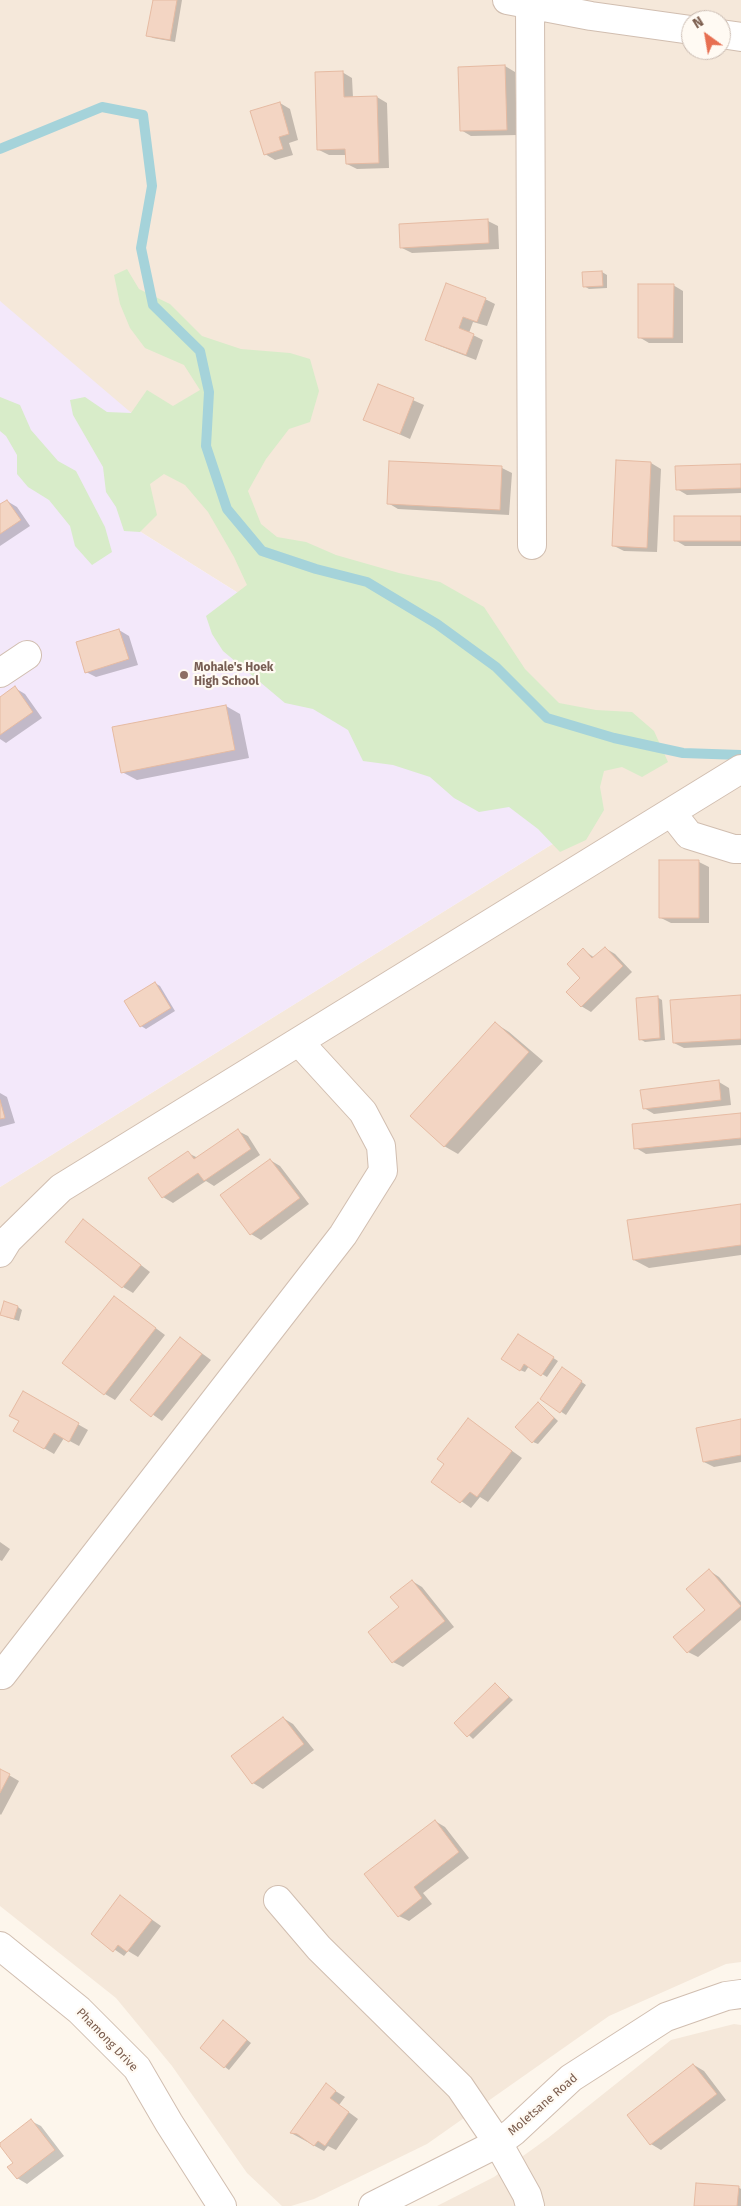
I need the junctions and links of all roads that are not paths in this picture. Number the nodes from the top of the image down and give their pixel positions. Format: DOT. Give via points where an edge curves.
graph roads {
  1 [pos="518,2"];
  2 [pos="681,29"];
  3 [pos="532,545"];
  4 [pos="27,655"];
  5 [pos="0,673"];
  6 [pos="741,769"];
  7 [pos="671,812"];
  8 [pos="741,849"];
  9 [pos="299,1042"];
  10 [pos="0,1253"];
  11 [pos="2,1675"];
  12 [pos="278,1900"];
  13 [pos="0,1946"];
  14 [pos="741,1994"];
  15 [pos="498,2143"];
  16 [pos="222,2206"];
  17 [pos="373,2206"];
  18 [pos="530,2206"];
  1 -- 2 [label="street"];
  1 -- 3 [label="street"];
  4 -- 5 [label="street"];
  6 -- 7 [label="street"];
  7 -- 8 [label="street" via="688,835"];
  7 -- 9 [label="street"];
  9 -- 10 [label="street" via="61,1188 8,1240"];
  9 -- 11 [label="street" via="363,1112 381,1146 383,1171 343,1234"];
  12 -- 15 [label="street" via="319,1948 460,2087"];
  13 -- 16 [label="street, Phamong Drive" via="79,2010 137,2068"];
  14 -- 15 [label="street, Moletsane Road" via="726,1996 666,2018 571,2078"];
  15 -- 17 [label="street, Moletsane Road"];
  15 -- 18 [label="street"];
}
